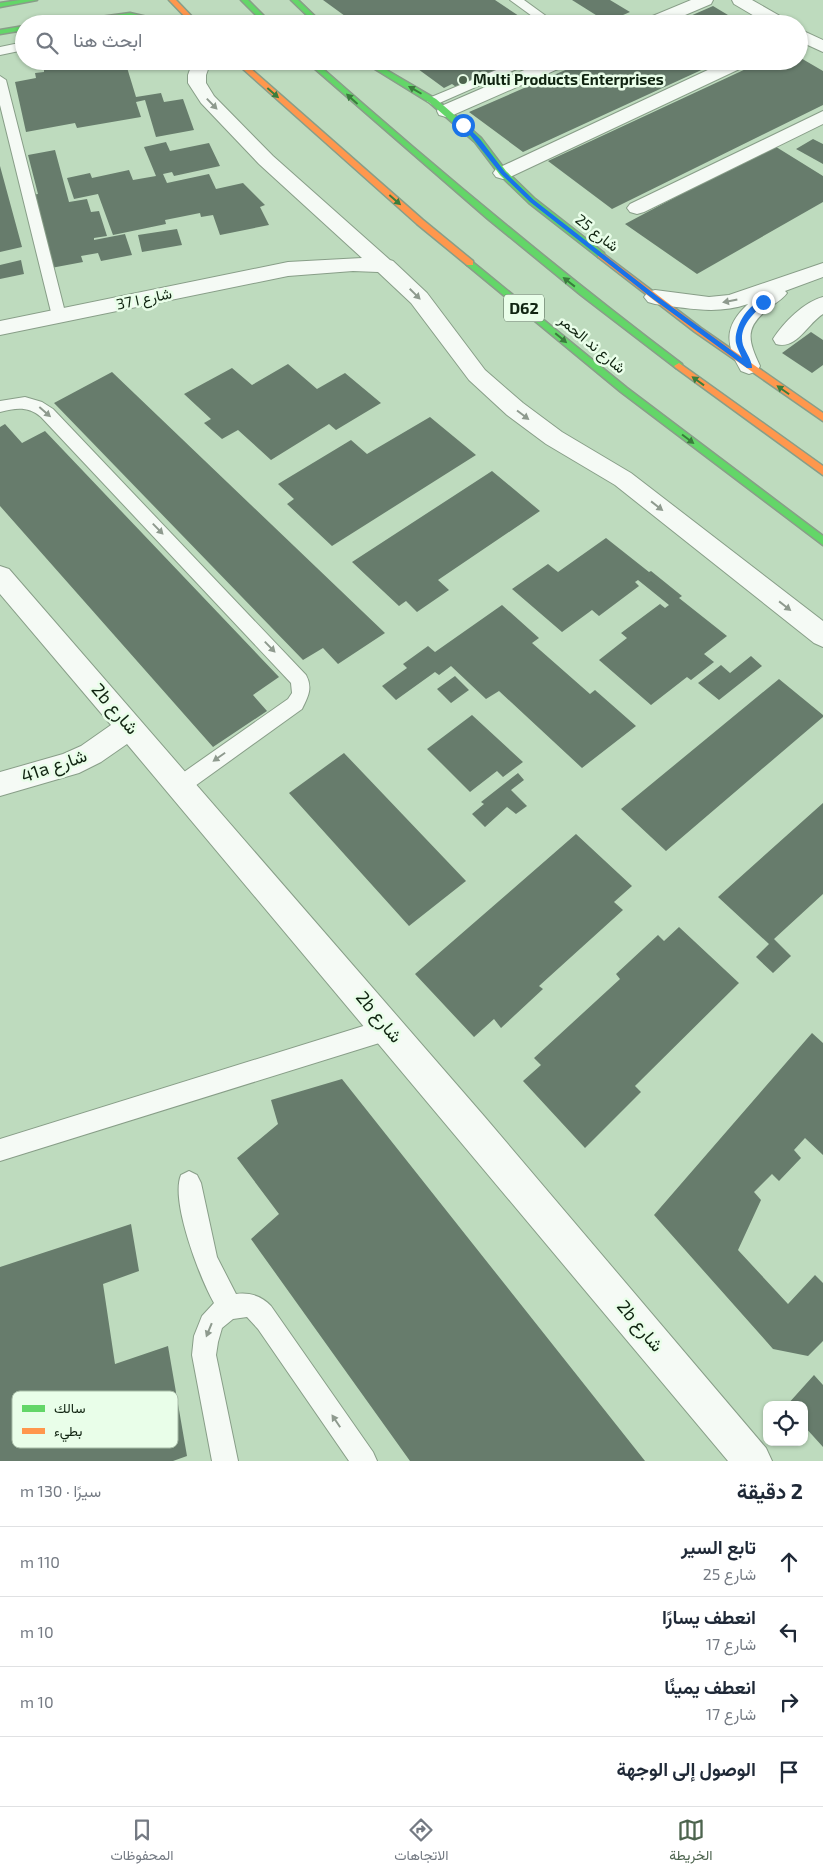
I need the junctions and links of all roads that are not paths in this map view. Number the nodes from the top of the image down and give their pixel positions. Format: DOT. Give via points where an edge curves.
graph roads {
  1 [pos="34,0"];
  2 [pos="172,0"];
  3 [pos="244,0"];
  4 [pos="294,0"];
  5 [pos="516,0"];
  6 [pos="704,0"];
  7 [pos="740,0"];
  8 [pos="1,5"];
  9 [pos="187,15"];
  10 [pos="260,15"];
  11 [pos="310,15"];
  12 [pos="538,15"];
  13 [pos="670,15"];
  14 [pos="766,15"];
  15 [pos="15,30"];
  16 [pos="0,32"];
  17 [pos="808,38"];
  18 [pos="822,45"];
  19 [pos="15,48"];
  20 [pos="0,51"];
  21 [pos="199,70"];
  22 [pos="246,70"];
  23 [pos="319,70"];
  24 [pos="380,70"];
  25 [pos="511,70"];
  26 [pos="537,70"];
  27 [pos="723,70"];
  28 [pos="0,80"];
  29 [pos="439,106"];
  30 [pos="823,118"];
  31 [pos="503,173"];
  32 [pos="637,208"];
  33 [pos="333,240"];
  34 [pos="386,266"];
  35 [pos="288,270"];
  36 [pos="823,270"];
  37 [pos="793,282"];
  38 [pos="655,297"];
  39 [pos="818,313"];
  40 [pos="59,316"];
  41 [pos="0,328"];
  42 [pos="784,339"];
  43 [pos="749,366"];
  44 [pos="0,407"];
  45 [pos="823,418"];
  46 [pos="823,471"];
  47 [pos="823,541"];
  48 [pos="0,576"];
  49 [pos="823,636"];
  50 [pos="129,727"];
  51 [pos="0,784"];
  52 [pos="181,785"];
  53 [pos="389,1029"];
  54 [pos="0,1150"];
  55 [pos="189,1183"];
  56 [pos="230,1307"];
  57 [pos="225,1461"];
  58 [pos="364,1461"];
  59 [pos="753,1461"];
  1 -- 8 [label="main road"];
  2 -- 9 [label="main road"];
  3 -- 10 [label="main road"];
  4 -- 11 [label="main road"];
  5 -- 12 [label="lane"];
  6 -- 13 [label="street"];
  7 -- 14 [label="street"];
  15 -- 16 [label="main road"];
  17 -- 18 [label="street"];
  19 -- 20 [label="lane"];
  21 -- 33 [label="street, one-way" via="197,83 207,99 266,160"];
  22 -- 47 [label="main road, شارع ند الحمر / D62, one-way" via="420,222 624,390"];
  46 -- 23 [label="main road, شارع ند الحمر / D62, one-way" via="562,276 474,205"];
  29 -- 24 [label="main road, شارع 25, one-way"];
  25 -- 29 [label="lane"];
  26 -- 29 [label="street"];
  27 -- 31 [label="street"];
  28 -- 40 [label="lane"];
  29 -- 31 [label="main road, شارع 25" via="478,140"];
  30 -- 32 [label="street"];
  31 -- 38 [label="main road, شارع 25" via="532,201"];
  33 -- 34 [label="street"];
  33 -- 35 [label="street, شارع ا 37" via="313,259"];
  34 -- 35 [label="street, شارع ا 37" via="353,264"];
  34 -- 49 [label="street, one-way" via="433,315 477,375 515,409 554,438 623,479"];
  35 -- 40 [label="street, شارع ا 37"];
  36 -- 37 [label="street"];
  37 -- 38 [label="street, one-way" via="731,302 709,304"];
  37 -- 43 [label="street" via="752,310 745,320 739,342"];
  38 -- 43 [label="main road, شارع 25"];
  39 -- 42 [label="street"];
  40 -- 41 [label="street, شارع ا 37"];
  45 -- 43 [label="main road, شارع 25, one-way"];
  44 -- 52 [label="lane, one-way" via="25,403 47,413 300,680 301,693 295,704"];
  48 -- 50 [label="street, 2b شارع"];
  50 -- 51 [label="street, 41a شارع" via="91,754 69,764"];
  50 -- 52 [label="street, 2b شارع"];
  52 -- 53 [label="street, 2b شارع"];
  53 -- 54 [label="lane"];
  53 -- 59 [label="street, 2b شارع"];
  55 -- 56 [label="lane" via="205,1258"];
  56 -- 57 [label="lane, one-way" via="218,1314 209,1326 204,1355"];
  58 -- 56 [label="lane, one-way" via="256,1308"];
}
